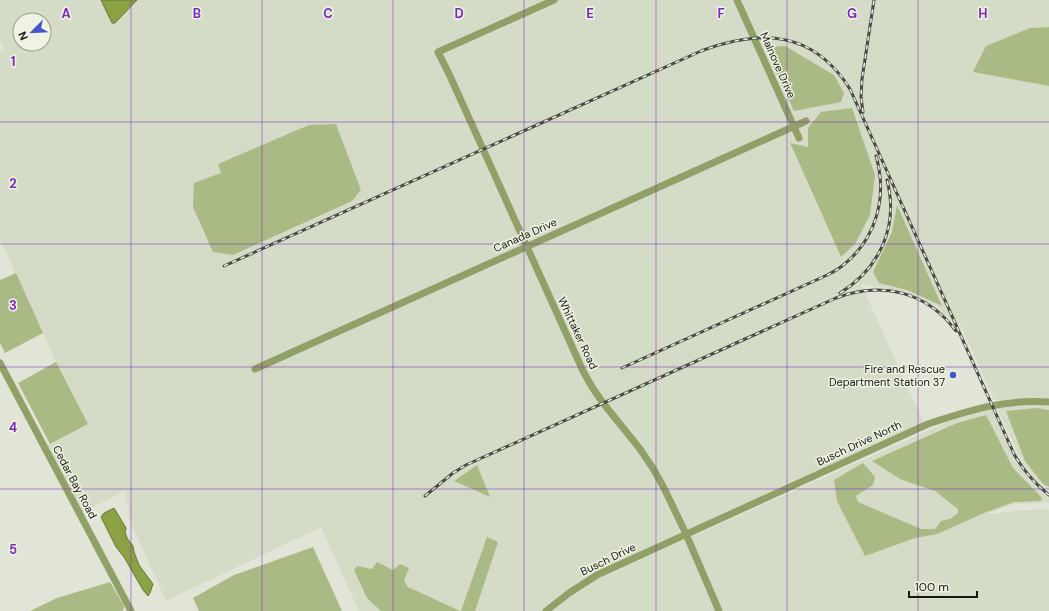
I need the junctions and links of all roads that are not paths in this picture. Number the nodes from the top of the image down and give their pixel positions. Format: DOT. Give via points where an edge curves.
graph roads {
  1 [pos="554,0"];
  2 [pos="737,0"];
  3 [pos="806,121"];
  4 [pos="794,126"];
  5 [pos="799,138"];
  6 [pos="526,246"];
  7 [pos="0,363"];
  8 [pos="255,369"];
  9 [pos="1049,402"];
  10 [pos="686,534"];
  11 [pos="132,611"];
  12 [pos="546,611"];
  13 [pos="719,611"];
  1 -- 6 [label="street, Whittaker Road" via="438,52"];
  2 -- 4 [label="street, Malnove Drive"];
  3 -- 4 [label="street, Canada Drive"];
  4 -- 5 [label="street, Malnove Drive"];
  4 -- 6 [label="street, Canada Drive"];
  6 -- 8 [label="street, Canada Drive"];
  6 -- 10 [label="street, Whittaker Road" via="589,382 654,470"];
  7 -- 11 [label="street, Cedar Bay Road"];
  9 -- 10 [label="street, Busch Drive North" via="1008,402 961,412 928,424"];
  10 -- 12 [label="street, Busch Drive" via="597,575"];
  10 -- 13 [label="street, Whittaker Road"];
}
